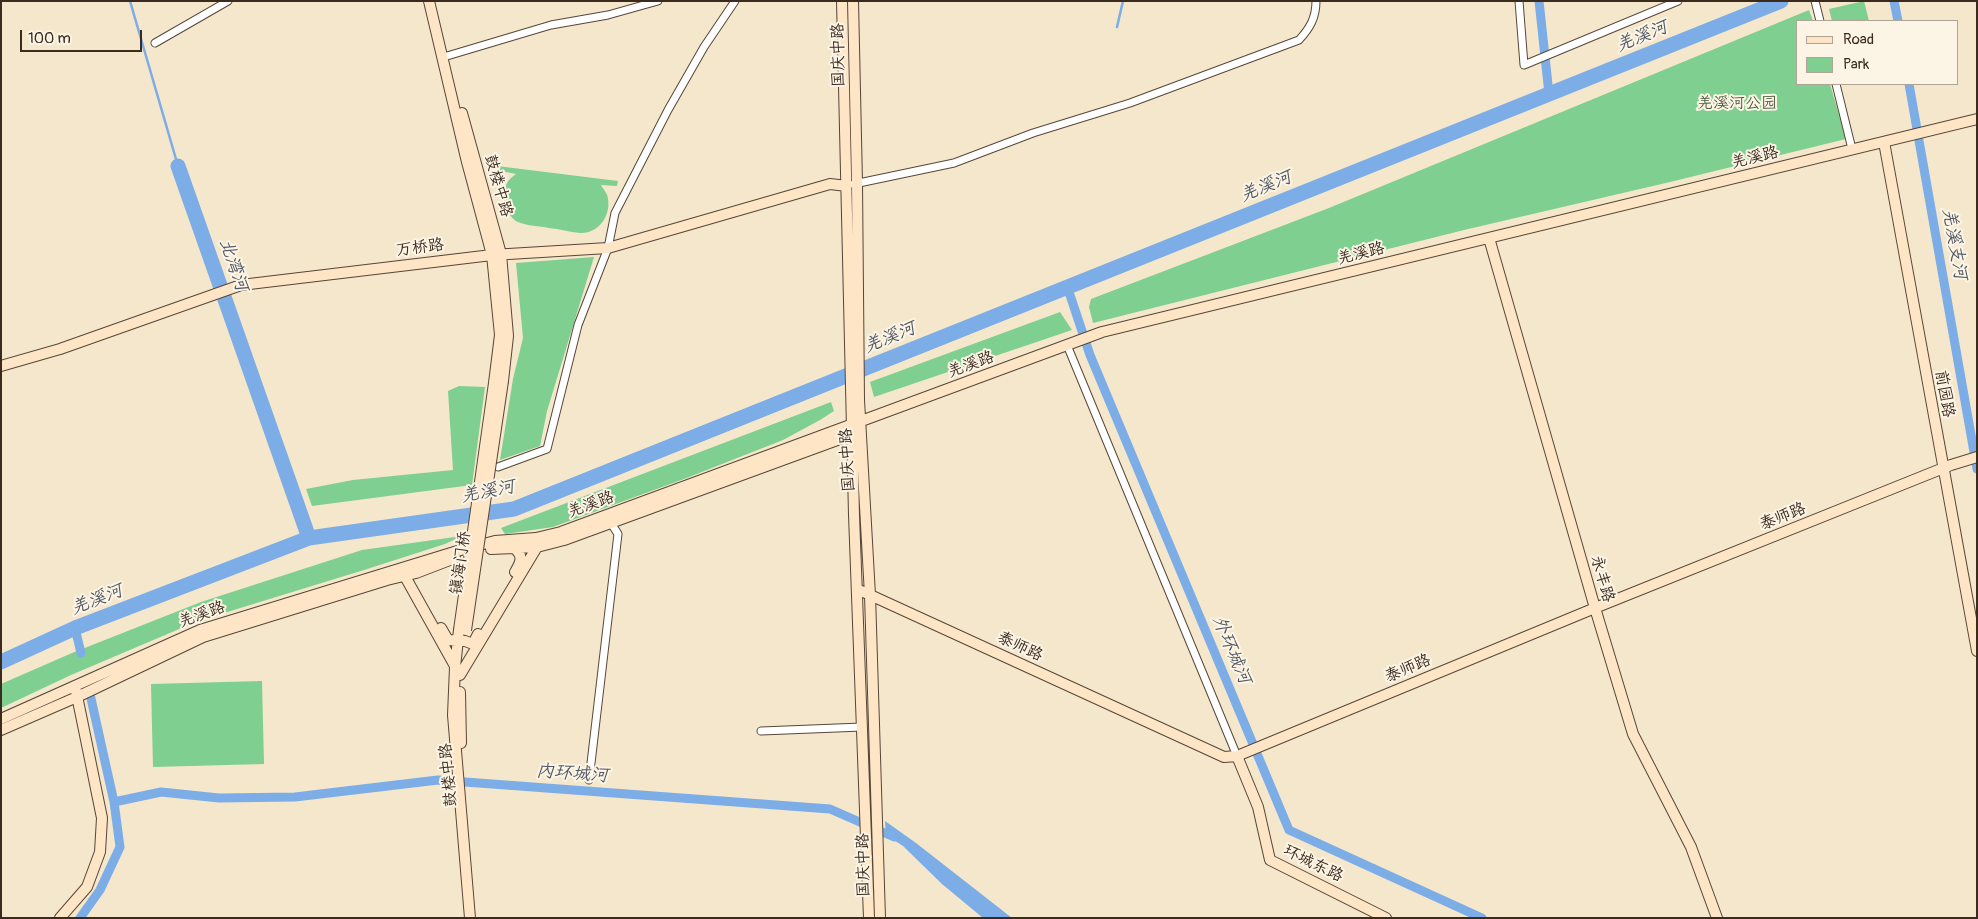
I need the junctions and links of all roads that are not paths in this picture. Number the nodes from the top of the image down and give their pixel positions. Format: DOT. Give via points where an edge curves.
graph roads {
  1 [pos="228,1"];
  2 [pos="429,1"];
  3 [pos="436,1"];
  4 [pos="658,1"];
  5 [pos="734,1"];
  6 [pos="842,1"];
  7 [pos="853,1"];
  8 [pos="1316,1"];
  9 [pos="1519,1"];
  10 [pos="1678,1"];
  11 [pos="1815,1"];
  12 [pos="1820,20"];
  13 [pos="156,44"];
  14 [pos="448,56"];
  15 [pos="1836,85"];
  16 [pos="1977,119"];
  17 [pos="1888,141"];
  18 [pos="1852,149"];
  19 [pos="857,183"];
  20 [pos="847,186"];
  21 [pos="1489,238"];
  22 [pos="608,248"];
  23 [pos="497,254"];
  24 [pos="854,330"];
  25 [pos="1067,345"];
  26 [pos="1,366"];
  27 [pos="499,382"];
  28 [pos="857,428"];
  29 [pos="1977,457"];
  30 [pos="498,467"];
  31 [pos="1947,467"];
  32 [pos="608,519"];
  33 [pos="537,543"];
  34 [pos="514,548"];
  35 [pos="406,571"];
  36 [pos="857,589"];
  37 [pos="870,595"];
  38 [pos="1595,608"];
  39 [pos="462,635"];
  40 [pos="1977,651"];
  41 [pos="457,671"];
  42 [pos="75,686"];
  43 [pos="77,697"];
  44 [pos="1,719"];
  45 [pos="862,727"];
  46 [pos="1,730"];
  47 [pos="761,730"];
  48 [pos="1241,754"];
  49 [pos="461,780"];
  50 [pos="589,780"];
  51 [pos="60,918"];
  52 [pos="470,918"];
  53 [pos="477,918"];
  54 [pos="869,918"];
  55 [pos="880,918"];
  56 [pos="1386,918"];
  57 [pos="1717,918"];
  1 -- 13 [label="street"];
  2 -- 23 [label="street" via="467,162"];
  3 -- 14 [label="street, 鼓楼中路"];
  4 -- 14 [label="street" via="608,15 552,25"];
  5 -- 22 [label="street" via="642,158 615,213"];
  6 -- 20 [label="street, 国庆中路"];
  7 -- 19 [label="street, 国庆中路"];
  8 -- 19 [label="street" via="1316,13 1309,29 1299,40 1130,103 1033,132 954,163"];
  9 -- 10 [label="street" via="1524,65"];
  11 -- 12 [label="street"];
  14 -- 23 [label="street, 鼓楼中路"];
  15 -- 18 [label="street"];
  16 -- 17 [label="street, 羌溪路"];
  17 -- 18 [label="street, 羌溪路"];
  17 -- 31 [label="street, 前园路"];
  18 -- 21 [label="street, 羌溪路"];
  19 -- 20 [label="street"];
  19 -- 24 [label="street, 国庆中路"];
  20 -- 22 [label="street, 万桥路" via="830,184"];
  20 -- 24 [label="street, 国庆中路"];
  21 -- 25 [label="street, 羌溪路" via="1102,332"];
  21 -- 38 [label="street, 永丰路"];
  22 -- 23 [label="street, 万桥路"];
  22 -- 30 [label="street" via="578,325 547,449"];
  23 -- 26 [label="street, 万桥路" via="241,285"];
  23 -- 27 [label="street, 鼓楼中路" via="508,336"];
  24 -- 28 [label="street, 国庆中路"];
  25 -- 28 [label="street, 羌溪路"];
  25 -- 48 [label="street"];
  27 -- 39 [label="street, 镇海门桥, bridge"];
  28 -- 32 [label="street, 羌溪路"];
  28 -- 36 [label="street, 国庆中路"];
  28 -- 37 [label="street, 国庆中路"];
  29 -- 31 [label="street, 泰师路"];
  31 -- 38 [label="street, 泰师路"];
  31 -- 40 [label="street, 前园路"];
  32 -- 33 [label="street, 羌溪路" via="561,532"];
  32 -- 50 [label="street" via="618,534"];
  33 -- 34 [label="street, 羌溪路"];
  33 -- 35 [label="street, 羌溪路" via="495,541"];
  33 -- 41 [label="street"];
  34 -- 35 [label="street, 羌溪路" via="465,555"];
  34 -- 39 [label="street" via="520,553 521,561 473,644"];
  35 -- 39 [label="street" via="448,640"];
  35 -- 41 [label="street"];
  35 -- 42 [label="street, 羌溪路" via="200,630"];
  35 -- 43 [label="street, 羌溪路" via="203,638"];
  36 -- 37 [label="street, 泰师路"];
  36 -- 45 [label="street, 国庆中路"];
  37 -- 48 [label="street, 泰师路" via="1224,757"];
  37 -- 55 [label="street, 国庆中路"];
  38 -- 48 [label="street, 泰师路"];
  38 -- 57 [label="street, 永丰路" via="1633,734 1691,847"];
  39 -- 41 [label="street, 镇海门桥"];
  41 -- 49 [label="street, 镇海门桥" via="453,715"];
  42 -- 43 [label="street"];
  42 -- 44 [label="street, 羌溪路"];
  43 -- 46 [label="street, 羌溪路"];
  43 -- 51 [label="street" via="102,818 100,852 87,887"];
  45 -- 47 [label="street"];
  45 -- 54 [label="street, 国庆中路"];
  48 -- 56 [label="street, 环城东路" via="1258,806 1270,860"];
  49 -- 52 [label="street"];
  49 -- 53 [label="street, 鼓楼中路"];
}
